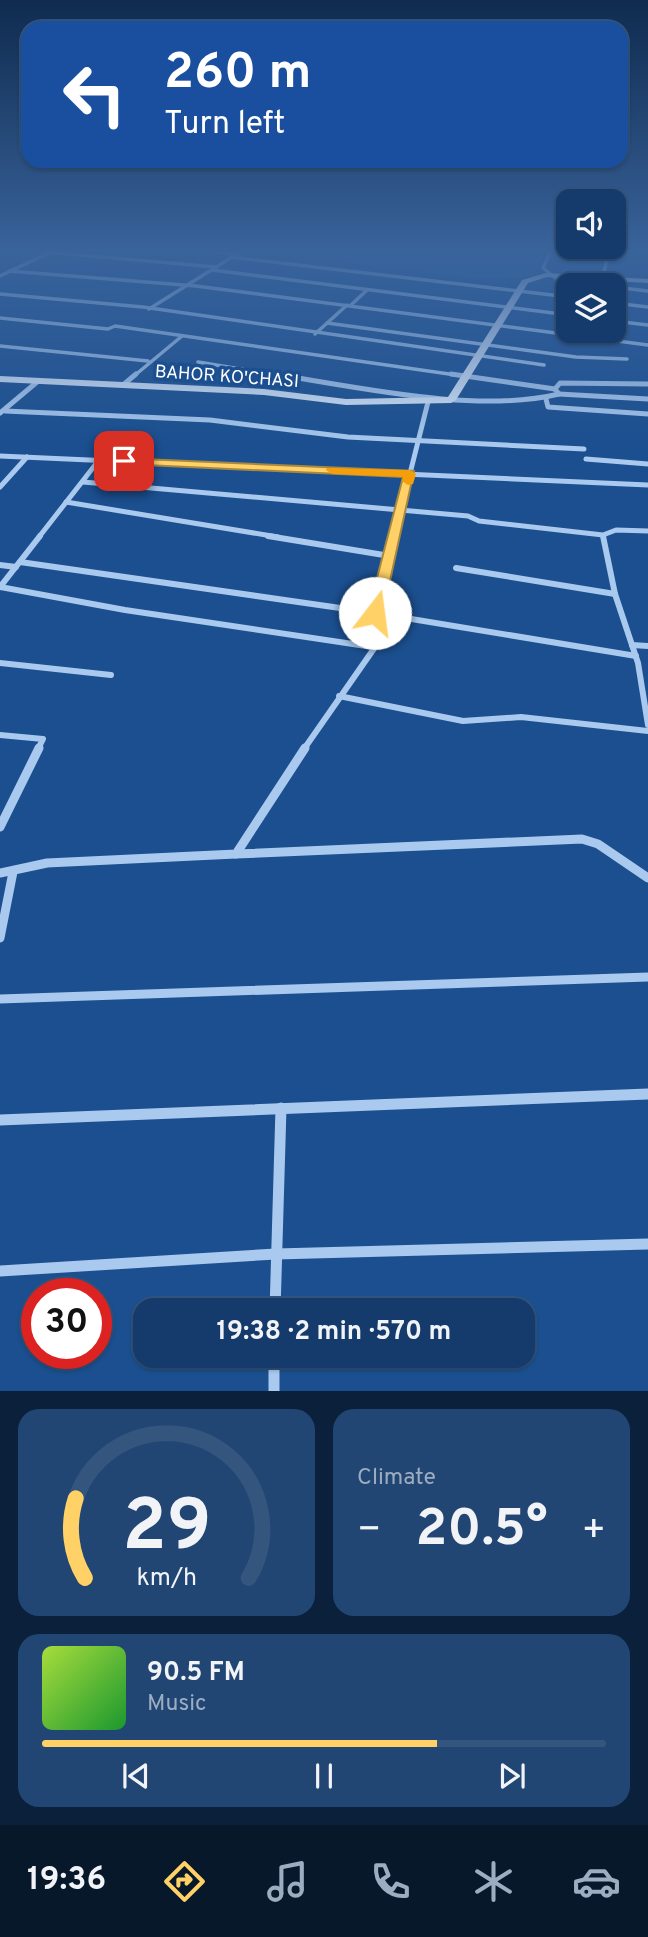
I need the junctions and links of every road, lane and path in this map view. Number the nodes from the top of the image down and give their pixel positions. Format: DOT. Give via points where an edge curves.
graph roads {
  1 [pos="201,317"];
  2 [pos="334,317"];
  3 [pos="438,317"];
  4 [pos="502,317"];
  5 [pos="0,318"];
  6 [pos="626,322"];
  7 [pos="327,323"];
  8 [pos="498,325"];
  9 [pos="648,325"];
  10 [pos="315,334"];
  11 [pos="182,336"];
  12 [pos="486,344"];
  13 [pos="648,345"];
  14 [pos="0,346"];
  15 [pos="479,356"];
  16 [pos="627,359"];
  17 [pos="148,361"];
  18 [pos="198,362"];
  19 [pos="544,365"];
  20 [pos="466,376"];
  21 [pos="0,379"];
  22 [pos="37,382"];
  23 [pos="635,384"];
  24 [pos="648,384"];
  25 [pos="123,385"];
  26 [pos="557,391"];
  27 [pos="546,399"];
  28 [pos="646,399"];
  29 [pos="451,400"];
  30 [pos="428,402"];
  31 [pos="2,412"];
  32 [pos="648,414"];
  33 [pos="419,440"];
  34 [pos="583,449"];
  35 [pos="0,456"];
  36 [pos="27,457"];
  37 [pos="99,460"];
  38 [pos="586,460"];
  39 [pos="648,464"];
  40 [pos="410,474"];
  41 [pos="83,482"];
  42 [pos="648,485"];
  43 [pos="0,487"];
  44 [pos="66,502"];
  45 [pos="402,510"];
  46 [pos="648,531"];
  47 [pos="603,535"];
  48 [pos="390,556"];
  49 [pos="18,564"];
  50 [pos="0,565"];
  51 [pos="456,568"];
  52 [pos="0,587"];
  53 [pos="615,594"];
  54 [pos="375,613"];
  55 [pos="396,617"];
  56 [pos="632,645"];
  57 [pos="648,646"];
  58 [pos="373,647"];
  59 [pos="636,656"];
  60 [pos="0,663"];
  61 [pos="111,676"];
  62 [pos="339,696"];
  63 [pos="648,725"];
  64 [pos="648,731"];
  65 [pos="0,735"];
  66 [pos="0,825"];
  67 [pos="236,854"];
  68 [pos="13,872"];
  69 [pos="0,873"];
  70 [pos="648,878"];
  71 [pos="0,939"];
  72 [pos="648,977"];
  73 [pos="0,999"];
  74 [pos="648,1094"];
  75 [pos="281,1108"];
  76 [pos="0,1120"];
  77 [pos="648,1244"];
  78 [pos="276,1254"];
  79 [pos="0,1271"];
  80 [pos="275,1298"];
  81 [pos="274,1368"];
  82 [pos="274,1391"];
  1 -- 10 [label="street"];
  2 -- 7 [label="street"];
  3 -- 8 [label="street"];
  4 -- 8 [label="street"];
  5 -- 11 [label="street"];
  6 -- 9 [label="street"];
  7 -- 10 [label="street"];
  7 -- 12 [label="street"];
  8 -- 12 [label="street"];
  8 -- 13 [label="street"];
  10 -- 15 [label="street"];
  11 -- 17 [label="street"];
  11 -- 20 [label="street"];
  12 -- 15 [label="street"];
  12 -- 16 [label="street"];
  14 -- 17 [label="street"];
  15 -- 19 [label="street"];
  15 -- 20 [label="street"];
  17 -- 25 [label="street"];
  18 -- 29 [label="street"];
  20 -- 26 [label="street"];
  20 -- 29 [label="street"];
  21 -- 22 [label="street, BAHOR KO'CHASI"];
  22 -- 25 [label="street, BAHOR KO'CHASI"];
  22 -- 31 [label="street"];
  23 -- 24 [label="street"];
  23 -- 26 [label="street" via="560,383"];
  23 -- 28 [label="street"];
  25 -- 30 [label="street, BAHOR KO'CHASI" via="264,392 346,402"];
  26 -- 27 [label="street"];
  26 -- 28 [label="street"];
  27 -- 29 [label="street"];
  27 -- 32 [label="street" via="548,407"];
  29 -- 30 [label="street, BAHOR KO'CHASI"];
  30 -- 33 [label="street"];
  31 -- 33 [label="street" via="209,420 338,436"];
  33 -- 34 [label="street"];
  33 -- 40 [label="street"];
  35 -- 36 [label="street"];
  36 -- 37 [label="street"];
  36 -- 43 [label="street"];
  37 -- 40 [label="street"];
  37 -- 41 [label="street"];
  38 -- 39 [label="street"];
  40 -- 42 [label="street"];
  40 -- 45 [label="street"];
  41 -- 44 [label="street"];
  41 -- 45 [label="street"];
  44 -- 48 [label="street"];
  44 -- 49 [label="street"];
  45 -- 47 [label="street"];
  45 -- 48 [label="street"];
  46 -- 47 [label="street" via="616,530"];
  47 -- 53 [label="street"];
  48 -- 54 [label="street"];
  49 -- 50 [label="street"];
  49 -- 52 [label="street"];
  49 -- 54 [label="street"];
  51 -- 53 [label="street"];
  52 -- 58 [label="street"];
  53 -- 56 [label="street"];
  54 -- 55 [label="street"];
  55 -- 58 [label="street"];
  55 -- 59 [label="street"];
  56 -- 57 [label="street"];
  56 -- 59 [label="street"];
  58 -- 62 [label="street"];
  59 -- 63 [label="street"];
  60 -- 61 [label="street"];
  62 -- 64 [label="street" via="463,721 521,717"];
  62 -- 67 [label="street"];
  65 -- 66 [label="street" via="43,739"];
  67 -- 68 [label="street" via="47,863"];
  67 -- 70 [label="street" via="582,839 598,844"];
  68 -- 69 [label="street"];
  68 -- 71 [label="street"];
  72 -- 73 [label="street"];
  74 -- 75 [label="street"];
  75 -- 76 [label="street"];
  75 -- 78 [label="street"];
  77 -- 78 [label="street"];
  78 -- 79 [label="street"];
  78 -- 80 [label="street"];
  81 -- 82 [label="street"];
}
